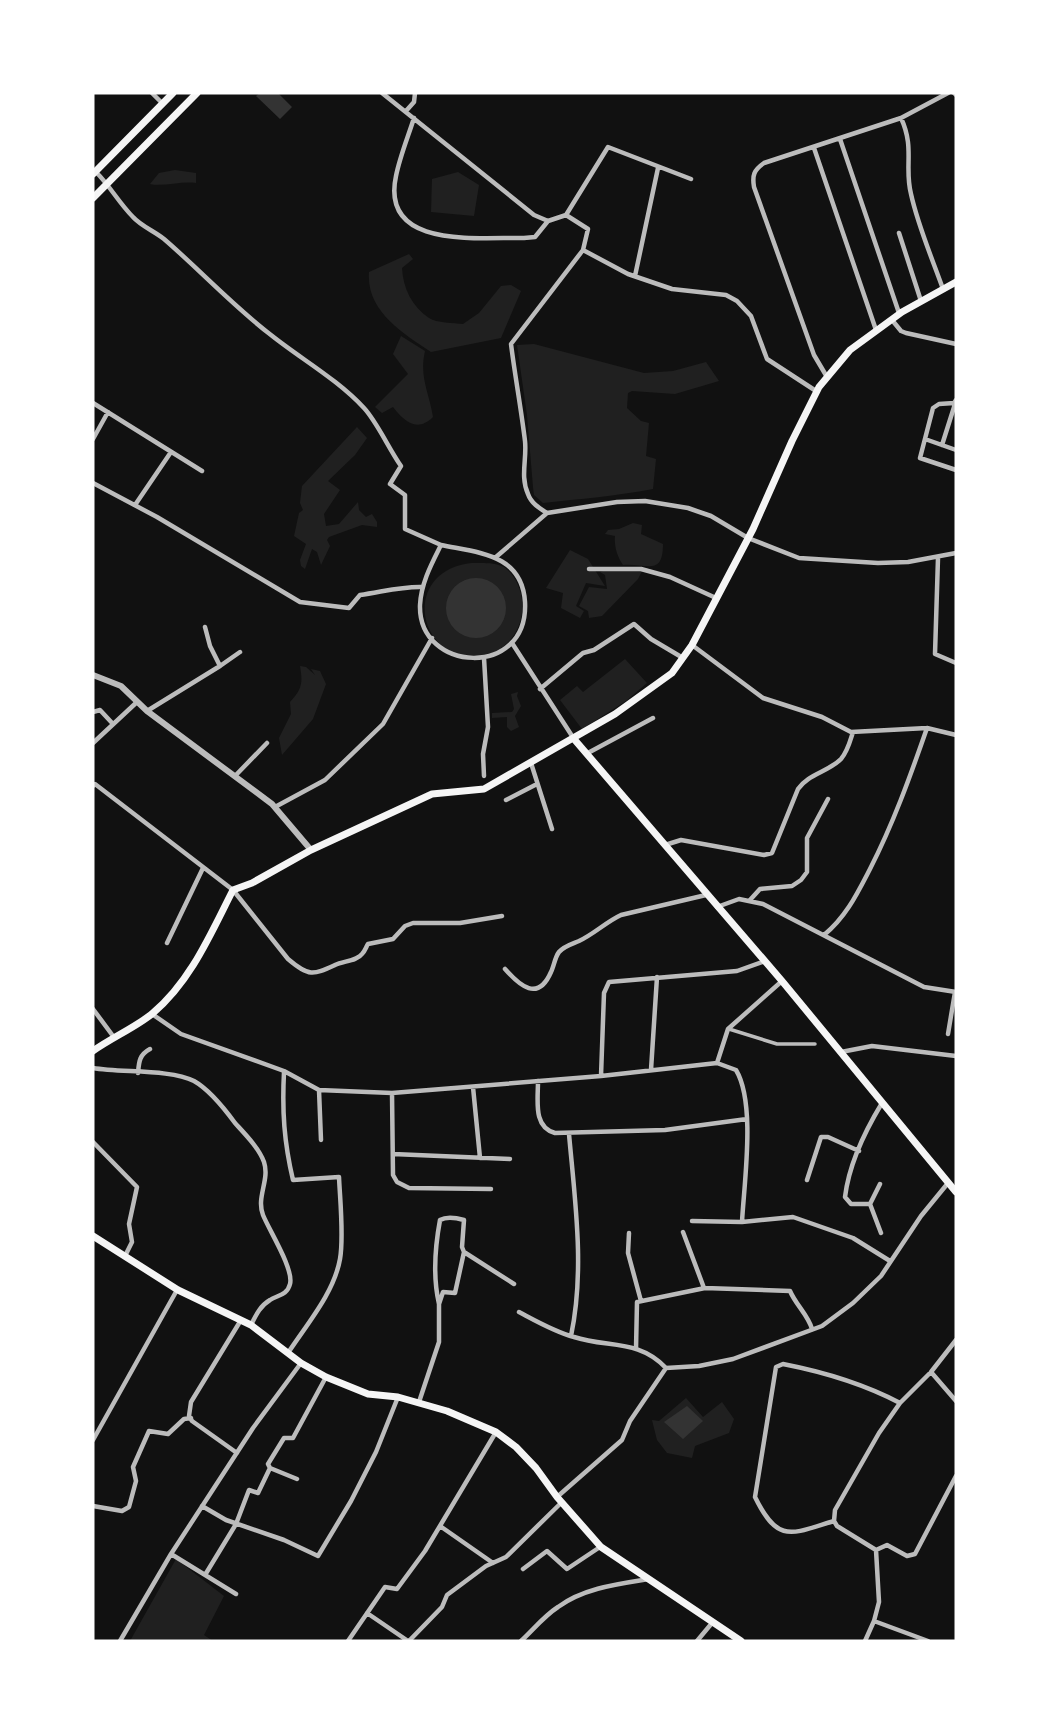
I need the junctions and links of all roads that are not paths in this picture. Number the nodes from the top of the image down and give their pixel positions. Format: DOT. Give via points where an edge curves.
graph roads {
  1 [pos="152,93"];
  2 [pos="173,93"];
  3 [pos="197,93"];
  4 [pos="382,93"];
  5 [pos="415,93"];
  6 [pos="948,93"];
  7 [pos="162,103"];
  8 [pos="406,111"];
  9 [pos="414,118"];
  10 [pos="901,118"];
  11 [pos="839,139"];
  12 [pos="814,148"];
  13 [pos="658,168"];
  14 [pos="94,173"];
  15 [pos="691,179"];
  16 [pos="108,184"];
  17 [pos="93,198"];
  18 [pos="566,215"];
  19 [pos="548,221"];
  20 [pos="899,233"];
  21 [pos="583,250"];
  22 [pos="635,276"];
  23 [pos="956,282"];
  24 [pos="943,289"];
  25 [pos="921,302"];
  26 [pos="900,314"];
  27 [pos="892,320"];
  28 [pos="877,331"];
  29 [pos="956,344"];
  30 [pos="827,377"];
  31 [pos="817,392"];
  32 [pos="956,402"];
  33 [pos="93,403"];
  34 [pos="108,412"];
  35 [pos="93,439"];
  36 [pos="925,439"];
  37 [pos="942,445"];
  38 [pos="956,450"];
  39 [pos="171,452"];
  40 [pos="956,470"];
  41 [pos="202,471"];
  42 [pos="93,483"];
  43 [pos="135,506"];
  44 [pos="547,513"];
  45 [pos="748,538"];
  46 [pos="442,545"];
  47 [pos="956,553"];
  48 [pos="496,557"];
  49 [pos="938,558"];
  50 [pos="589,569"];
  51 [pos="424,587"];
  52 [pos="716,598"];
  53 [pos="205,627"];
  54 [pos="432,638"];
  55 [pos="512,643"];
  56 [pos="692,645"];
  57 [pos="240,652"];
  58 [pos="484,658"];
  59 [pos="683,659"];
  60 [pos="956,663"];
  61 [pos="220,666"];
  62 [pos="93,675"];
  63 [pos="540,689"];
  64 [pos="138,701"];
  65 [pos="147,711"];
  66 [pos="93,712"];
  67 [pos="653,718"];
  68 [pos="113,724"];
  69 [pos="927,728"];
  70 [pos="853,732"];
  71 [pos="956,735"];
  72 [pos="574,739"];
  73 [pos="93,743"];
  74 [pos="267,743"];
  75 [pos="586,754"];
  76 [pos="531,762"];
  77 [pos="235,776"];
  78 [pos="484,776"];
  79 [pos="537,784"];
  80 [pos="93,786"];
  81 [pos="828,799"];
  82 [pos="506,800"];
  83 [pos="275,807"];
  84 [pos="552,829"];
  85 [pos="664,846"];
  86 [pos="312,850"];
  87 [pos="203,868"];
  88 [pos="233,890"];
  89 [pos="706,895"];
  90 [pos="750,900"];
  91 [pos="716,907"];
  92 [pos="502,916"];
  93 [pos="824,935"];
  94 [pos="167,943"];
  95 [pos="765,961"];
  96 [pos="505,969"];
  97 [pos="657,977"];
  98 [pos="782,981"];
  99 [pos="956,992"];
  100 [pos="93,1009"];
  101 [pos="152,1014"];
  102 [pos="728,1029"];
  103 [pos="948,1034"];
  104 [pos="113,1036"];
  105 [pos="816,1044"];
  106 [pos="149,1049"];
  107 [pos="93,1051"];
  108 [pos="841,1052"];
  109 [pos="956,1056"];
  110 [pos="717,1063"];
  111 [pos="93,1069"];
  112 [pos="650,1070"];
  113 [pos="284,1071"];
  114 [pos="138,1073"];
  115 [pos="601,1076"];
  116 [pos="538,1081"];
  117 [pos="473,1087"];
  118 [pos="319,1090"];
  119 [pos="392,1093"];
  120 [pos="882,1102"];
  121 [pos="747,1119"];
  122 [pos="569,1134"];
  123 [pos="321,1140"];
  124 [pos="93,1142"];
  125 [pos="859,1151"];
  126 [pos="393,1154"];
  127 [pos="480,1158"];
  128 [pos="510,1159"];
  129 [pos="807,1180"];
  130 [pos="948,1182"];
  131 [pos="880,1184"];
  132 [pos="491,1189"];
  133 [pos="956,1192"];
  134 [pos="870,1204"];
  135 [pos="692,1222"];
  136 [pos="742,1222"];
  137 [pos="683,1232"];
  138 [pos="629,1233"];
  139 [pos="881,1233"];
  140 [pos="93,1236"];
  141 [pos="464,1252"];
  142 [pos="124,1256"];
  143 [pos="890,1261"];
  144 [pos="514,1284"];
  145 [pos="704,1289"];
  146 [pos="178,1290"];
  147 [pos="641,1301"];
  148 [pos="439,1304"];
  149 [pos="519,1312"];
  150 [pos="241,1320"];
  151 [pos="251,1325"];
  152 [pos="811,1329"];
  153 [pos="570,1336"];
  154 [pos="956,1340"];
  155 [pos="636,1349"];
  156 [pos="288,1353"];
  157 [pos="301,1363"];
  158 [pos="666,1368"];
  159 [pos="931,1372"];
  160 [pos="326,1377"];
  161 [pos="398,1397"];
  162 [pos="956,1401"];
  163 [pos="900,1402"];
  164 [pos="419,1403"];
  165 [pos="191,1418"];
  166 [pos="496,1432"];
  167 [pos="93,1440"];
  168 [pos="237,1453"];
  169 [pos="270,1468"];
  170 [pos="956,1476"];
  171 [pos="296,1479"];
  172 [pos="560,1500"];
  173 [pos="93,1506"];
  174 [pos="202,1506"];
  175 [pos="834,1521"];
  176 [pos="236,1524"];
  177 [pos="440,1526"];
  178 [pos="601,1547"];
  179 [pos="876,1550"];
  180 [pos="171,1554"];
  181 [pos="492,1563"];
  182 [pos="523,1569"];
  183 [pos="205,1574"];
  184 [pos="650,1579"];
  185 [pos="236,1594"];
  186 [pos="368,1613"];
  187 [pos="874,1621"];
  188 [pos="713,1622"];
  189 [pos="120,1641"];
  190 [pos="348,1641"];
  191 [pos="409,1641"];
  192 [pos="521,1641"];
  193 [pos="697,1641"];
  194 [pos="741,1641"];
  195 [pos="865,1641"];
  196 [pos="928,1641"];
  1 -- 7 [label="street"];
  2 -- 7 [label="main road"];
  3 -- 16 [label="main road"];
  4 -- 8 [label="street"];
  5 -- 8 [label="street"];
  6 -- 10 [label="street"];
  7 -- 14 [label="main road"];
  8 -- 9 [label="street"];
  9 -- 19 [label="street" via="534,215"];
  9 -- 19 [label="street" via="395,178 396,208 407,222 443,237 524,238 535,237"];
  10 -- 11 [label="street"];
  10 -- 24 [label="street" via="910,149 910,192"];
  11 -- 12 [label="street"];
  11 -- 26 [label="street"];
  12 -- 28 [label="street"];
  12 -- 30 [label="street" via="764,163 753,180 814,355"];
  13 -- 15 [label="street"];
  13 -- 18 [label="street" via="608,147"];
  13 -- 22 [label="street"];
  14 -- 16 [label="street"];
  16 -- 17 [label="main road"];
  16 -- 46 [label="street" via="133,218 163,238 234,306 363,407 401,466 390,484 405,495 405,528"];
  18 -- 19 [label="street"];
  18 -- 21 [label="street" via="588,229"];
  20 -- 25 [label="street"];
  21 -- 22 [label="street"];
  21 -- 44 [label="street" via="512,344 526,443 523,478 528,497"];
  22 -- 31 [label="street" via="672,289 726,295 737,301 751,316 767,359"];
  23 -- 24 [label="main road"];
  24 -- 25 [label="main road"];
  25 -- 26 [label="main road"];
  26 -- 27 [label="main road"];
  27 -- 28 [label="main road"];
  27 -- 29 [label="street" via="906,333"];
  28 -- 30 [label="main road" via="850,350"];
  30 -- 31 [label="main road"];
  31 -- 45 [label="main road"];
  32 -- 36 [label="street" via="933,408"];
  32 -- 37 [label="street"];
  33 -- 34 [label="street"];
  34 -- 35 [label="street"];
  34 -- 39 [label="street"];
  36 -- 37 [label="street"];
  36 -- 40 [label="street" via="920,458"];
  37 -- 38 [label="street"];
  39 -- 41 [label="street"];
  39 -- 43 [label="street"];
  42 -- 43 [label="street"];
  43 -- 51 [label="street" via="300,602 349,608 360,595"];
  44 -- 45 [label="street" via="617,502 666,503 711,516"];
  44 -- 48 [label="street"];
  45 -- 49 [label="street" via="799,558 818,560 878,563"];
  45 -- 52 [label="main road"];
  46 -- 48 [label="street"];
  46 -- 51 [label="street"];
  47 -- 49 [label="street"];
  48 -- 55 [label="street" via="517,573 524,590 523,627"];
  49 -- 60 [label="street" via="935,654"];
  50 -- 52 [label="street" via="641,569"];
  51 -- 54 [label="street" via="422,623"];
  52 -- 56 [label="main road"];
  53 -- 61 [label="street"];
  54 -- 58 [label="street" via="446,652"];
  54 -- 83 [label="street" via="383,724 325,780"];
  55 -- 58 [label="street"];
  55 -- 63 [label="street"];
  56 -- 59 [label="main road"];
  56 -- 70 [label="street" via="763,698"];
  57 -- 61 [label="street"];
  58 -- 78 [label="street" via="488,727"];
  59 -- 63 [label="street" via="634,624 583,653"];
  59 -- 72 [label="main road" via="672,673"];
  61 -- 65 [label="street"];
  62 -- 64 [label="street" via="121,686"];
  63 -- 72 [label="street"];
  64 -- 65 [label="street"];
  64 -- 68 [label="street"];
  65 -- 77 [label="street"];
  66 -- 68 [label="street" via="100,710"];
  67 -- 75 [label="street"];
  68 -- 73 [label="street"];
  69 -- 70 [label="street"];
  69 -- 71 [label="street"];
  69 -- 93 [label="street" via="878,852 844,915"];
  70 -- 85 [label="street" via="841,759 802,783 772,853 681,840"];
  72 -- 75 [label="main road"];
  72 -- 76 [label="main road"];
  74 -- 77 [label="street"];
  75 -- 85 [label="main road"];
  76 -- 79 [label="street"];
  76 -- 86 [label="main road" via="484,789 432,794"];
  77 -- 83 [label="street"];
  79 -- 82 [label="street"];
  79 -- 84 [label="street"];
  80 -- 87 [label="street"];
  81 -- 90 [label="street" via="807,838 807,872 801,880 792,886 760,889"];
  83 -- 86 [label="street"];
  85 -- 89 [label="main road"];
  86 -- 88 [label="main road"];
  87 -- 88 [label="street"];
  87 -- 94 [label="street"];
  88 -- 92 [label="street" via="288,959 312,973 355,959 368,944 393,939 413,923 460,923"];
  88 -- 101 [label="main road" via="191,969"];
  89 -- 91 [label="main road"];
  89 -- 96 [label="street" via="612,919 559,952 540,987 519,985"];
  90 -- 91 [label="street"];
  90 -- 93 [label="street"];
  91 -- 95 [label="main road"];
  93 -- 99 [label="street" via="925,987"];
  95 -- 97 [label="street" via="737,971"];
  95 -- 98 [label="main road"];
  97 -- 112 [label="street"];
  97 -- 115 [label="street" via="606,985"];
  98 -- 102 [label="street"];
  98 -- 108 [label="main road"];
  99 -- 103 [label="street"];
  100 -- 104 [label="street"];
  101 -- 104 [label="main road"];
  101 -- 113 [label="street" via="181,1034"];
  102 -- 105 [label="street" via="777,1044"];
  102 -- 110 [label="street"];
  104 -- 107 [label="main road"];
  106 -- 114 [label="street" via="140,1059"];
  108 -- 109 [label="street" via="872,1046"];
  108 -- 120 [label="main road"];
  110 -- 112 [label="street"];
  110 -- 121 [label="street" via="736,1070 740,1077"];
  111 -- 114 [label="street"];
  112 -- 115 [label="street"];
  113 -- 118 [label="street"];
  113 -- 156 [label="street" via="284,1143 293,1180 339,1177 340,1206 340,1258 328,1292"];
  114 -- 151 [label="street" via="184,1077 204,1088 264,1162 261,1207 283,1256 290,1285 257,1311"];
  115 -- 116 [label="street"];
  116 -- 117 [label="street"];
  116 -- 122 [label="street" via="542,1126"];
  117 -- 119 [label="street"];
  117 -- 127 [label="street"];
  118 -- 119 [label="street"];
  118 -- 123 [label="street"];
  119 -- 126 [label="street"];
  120 -- 125 [label="street"];
  120 -- 130 [label="main road"];
  121 -- 122 [label="street" via="665,1130"];
  121 -- 136 [label="street"];
  122 -- 153 [label="street" via="579,1262"];
  124 -- 142 [label="street" via="137,1186 129,1224 132,1242"];
  125 -- 129 [label="street" via="821,1137"];
  125 -- 134 [label="street" via="845,1196 850,1204"];
  126 -- 127 [label="street"];
  126 -- 132 [label="street" via="393,1175 402,1186"];
  127 -- 128 [label="street"];
  130 -- 133 [label="main road"];
  130 -- 143 [label="street"];
  131 -- 134 [label="street"];
  134 -- 139 [label="street"];
  135 -- 136 [label="street"];
  136 -- 143 [label="street" via="793,1217 853,1238"];
  137 -- 145 [label="street"];
  138 -- 147 [label="street" via="628,1253"];
  140 -- 142 [label="main road"];
  141 -- 144 [label="street"];
  141 -- 148 [label="street" via="455,1293 443,1292"];
  141 -- 148 [label="street" via="464,1220 440,1220 434,1285"];
  142 -- 146 [label="main road"];
  143 -- 152 [label="street" via="853,1303"];
  145 -- 147 [label="street"];
  145 -- 152 [label="street" via="790,1291"];
  146 -- 150 [label="main road"];
  146 -- 167 [label="street"];
  147 -- 155 [label="street" via="637,1302"];
  148 -- 164 [label="street" via="439,1342"];
  149 -- 153 [label="street"];
  150 -- 151 [label="main road"];
  150 -- 165 [label="street" via="191,1402"];
  151 -- 156 [label="main road"];
  152 -- 158 [label="street" via="733,1359"];
  153 -- 155 [label="street"];
  154 -- 159 [label="street"];
  155 -- 158 [label="street" via="652,1354"];
  156 -- 157 [label="main road"];
  157 -- 160 [label="main road"];
  157 -- 168 [label="street"];
  158 -- 172 [label="street" via="622,1440"];
  159 -- 162 [label="street"];
  159 -- 163 [label="street"];
  160 -- 161 [label="main road" via="368,1394"];
  160 -- 169 [label="street" via="293,1438 284,1438 268,1464"];
  161 -- 164 [label="main road"];
  161 -- 176 [label="street" via="376,1452 318,1556"];
  163 -- 175 [label="street" via="841,1499"];
  163 -- 175 [label="street" via="824,1372 783,1364 774,1371 755,1497 772,1525 786,1533"];
  164 -- 166 [label="main road"];
  165 -- 168 [label="street"];
  165 -- 173 [label="street" via="168,1434 149,1431 132,1467 136,1481 129,1507 121,1511"];
  166 -- 172 [label="main road" via="536,1468"];
  166 -- 177 [label="street"];
  168 -- 174 [label="street"];
  169 -- 171 [label="street"];
  169 -- 176 [label="street" via="258,1493 249,1490"];
  170 -- 179 [label="street" via="915,1554 907,1556 887,1545"];
  172 -- 178 [label="main road"];
  172 -- 181 [label="street" via="506,1558"];
  174 -- 176 [label="street"];
  174 -- 180 [label="street"];
  175 -- 179 [label="street"];
  176 -- 183 [label="street"];
  177 -- 181 [label="street"];
  177 -- 186 [label="street" via="397,1589 385,1587"];
  178 -- 182 [label="street" via="567,1569 547,1551"];
  178 -- 184 [label="main road"];
  179 -- 187 [label="street" via="879,1602"];
  180 -- 183 [label="street"];
  180 -- 189 [label="street"];
  181 -- 191 [label="street" via="447,1595 442,1607"];
  183 -- 185 [label="street"];
  184 -- 188 [label="main road"];
  184 -- 192 [label="street" via="590,1591 558,1606"];
  186 -- 190 [label="street"];
  186 -- 191 [label="street"];
  187 -- 195 [label="street"];
  187 -- 196 [label="street"];
  188 -- 193 [label="street"];
  188 -- 194 [label="main road"];
}
